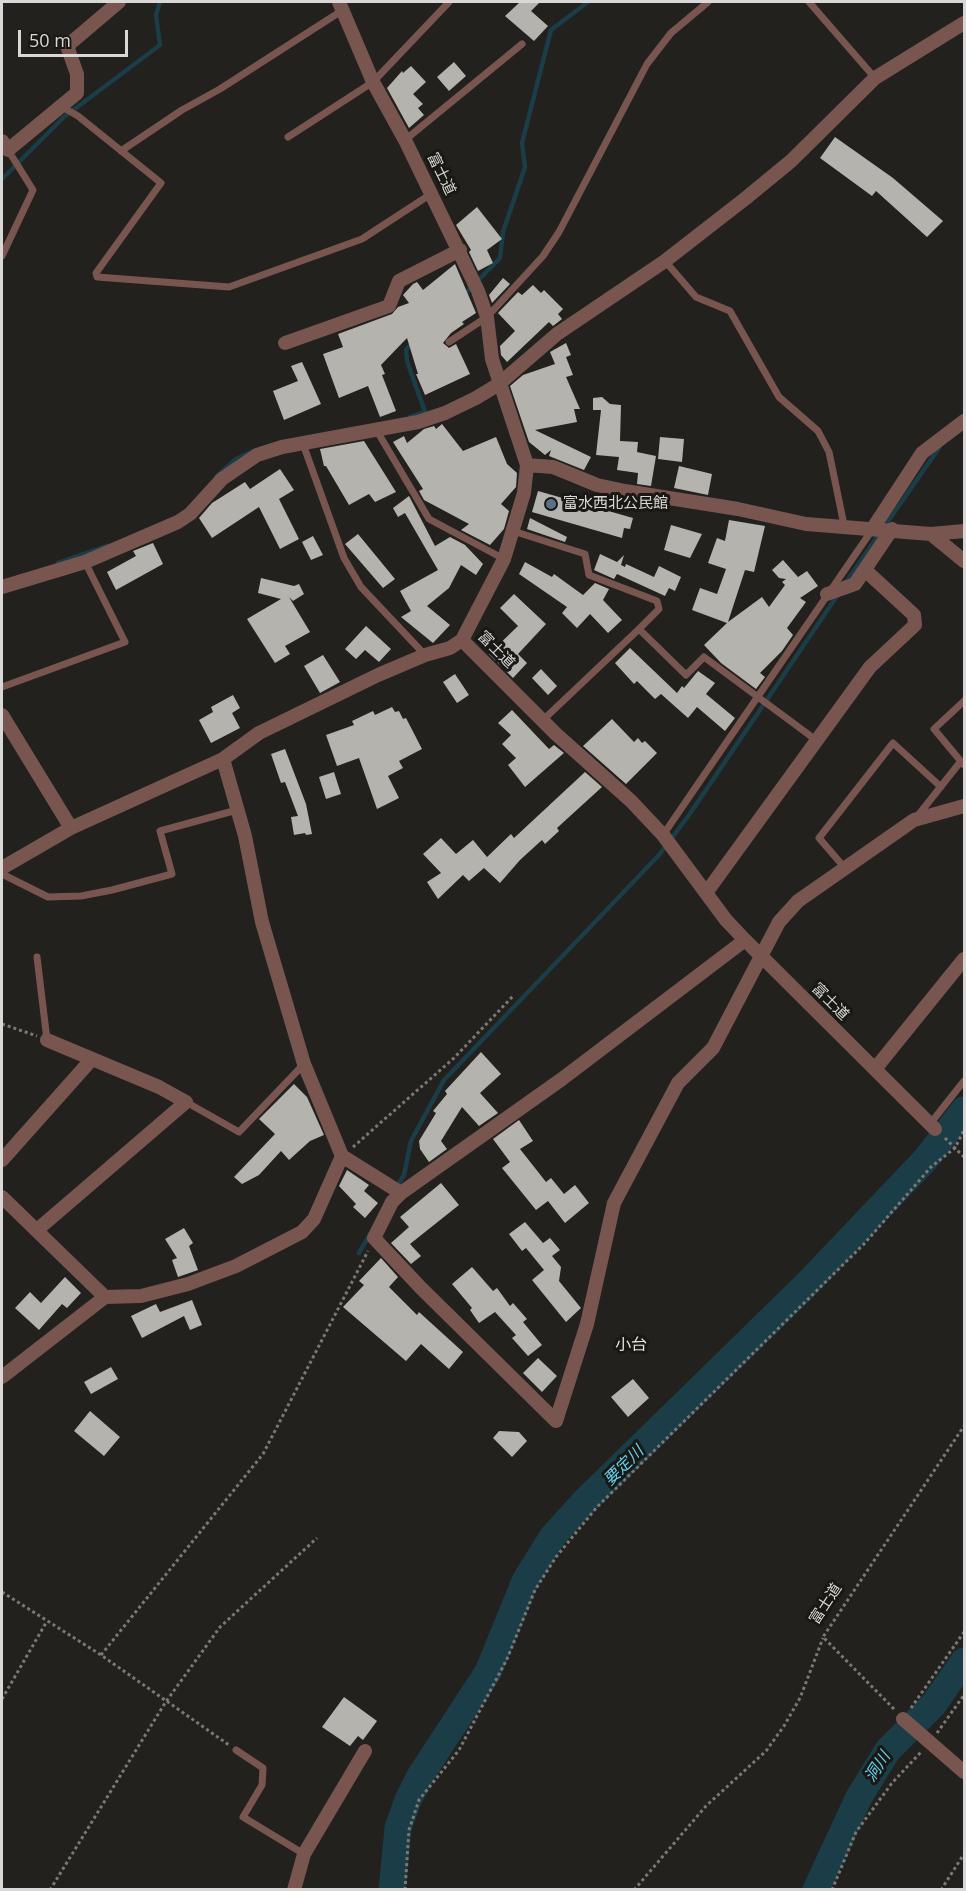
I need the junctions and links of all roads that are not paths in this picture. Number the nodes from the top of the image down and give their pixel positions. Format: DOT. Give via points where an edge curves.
graph roads {
  1 [pos="119,2"];
  2 [pos="448,2"];
  3 [pos="708,2"];
  4 [pos="809,2"];
  5 [pos="341,6"];
  6 [pos="964,22"];
  7 [pos="522,44"];
  8 [pos="875,78"];
  9 [pos="373,82"];
  10 [pos="62,107"];
  11 [pos="288,137"];
  12 [pos="405,140"];
  13 [pos="5,145"];
  14 [pos="121,152"];
  15 [pos="431,194"];
  16 [pos="460,250"];
  17 [pos="2,256"];
  18 [pos="664,261"];
  19 [pos="487,317"];
  20 [pos="448,342"];
  21 [pos="285,344"];
  22 [pos="499,384"];
  23 [pos="964,421"];
  24 [pos="377,431"];
  25 [pos="303,444"];
  26 [pos="527,465"];
  27 [pos="844,525"];
  28 [pos="873,528"];
  29 [pos="892,529"];
  30 [pos="513,531"];
  31 [pos="964,531"];
  32 [pos="931,534"];
  33 [pos="504,559"];
  34 [pos="964,561"];
  35 [pos="85,562"];
  36 [pos="865,570"];
  37 [pos="2,587"];
  38 [pos="827,594"];
  39 [pos="639,629"];
  40 [pos="462,640"];
  41 [pos="425,655"];
  42 [pos="2,687"];
  43 [pos="758,699"];
  44 [pos="964,701"];
  45 [pos="2,715"];
  46 [pos="543,720"];
  47 [pos="816,740"];
  48 [pos="223,759"];
  49 [pos="963,763"];
  50 [pos="941,786"];
  51 [pos="964,806"];
  52 [pos="237,810"];
  53 [pos="914,820"];
  54 [pos="71,828"];
  55 [pos="663,835"];
  56 [pos="844,867"];
  57 [pos="2,868"];
  58 [pos="2,874"];
  59 [pos="706,893"];
  60 [pos="745,940"];
  61 [pos="761,956"];
  62 [pos="37,957"];
  63 [pos="964,959"];
  64 [pos="47,1040"];
  65 [pos="92,1059"];
  66 [pos="304,1064"];
  67 [pos="875,1069"];
  68 [pos="964,1081"];
  69 [pos="186,1102"];
  70 [pos="933,1126"];
  71 [pos="342,1156"];
  72 [pos="2,1160"];
  73 [pos="400,1193"];
  74 [pos="2,1197"];
  75 [pos="37,1230"];
  76 [pos="105,1297"];
  77 [pos="2,1377"];
  78 [pos="903,1719"];
  79 [pos="236,1750"];
  80 [pos="365,1751"];
  81 [pos="964,1772"];
  82 [pos="304,1854"];
  83 [pos="294,1890"];
  1 -- 10 [label="street" via="67,46 77,93"];
  2 -- 9 [label="lane"];
  3 -- 19 [label="lane" via="671,33 647,64 559,232 543,256"];
  4 -- 8 [label="lane"];
  5 -- 9 [label="street, 富士道"];
  5 -- 14 [label="lane"];
  6 -- 8 [label="street"];
  7 -- 12 [label="lane"];
  8 -- 18 [label="street" via="791,161"];
  9 -- 11 [label="lane"];
  9 -- 12 [label="street, 富士道"];
  10 -- 13 [label="street"];
  10 -- 14 [label="lane"];
  12 -- 15 [label="street, 富士道"];
  13 -- 17 [label="lane" via="33,190"];
  14 -- 15 [label="lane" via="161,183 96,273 98,277 229,287 362,239"];
  15 -- 16 [label="street, 富士道"];
  16 -- 19 [label="street, 富士道"];
  16 -- 21 [label="street" via="399,281 389,306"];
  18 -- 22 [label="street" via="557,334"];
  18 -- 27 [label="lane" via="696,297 730,311 780,397 818,431 829,452"];
  19 -- 20 [label="lane"];
  19 -- 22 [label="street, 富士道"];
  22 -- 24 [label="street" via="445,413"];
  22 -- 26 [label="street, 富士道"];
  23 -- 28 [label="street" via="922,453"];
  24 -- 25 [label="street"];
  24 -- 33 [label="lane" via="429,519"];
  25 -- 35 [label="street" via="257,455 222,479 178,522"];
  25 -- 41 [label="lane" via="344,558 362,587"];
  26 -- 27 [label="street" via="553,467 597,485 625,491 738,508 806,524"];
  26 -- 30 [label="street, 富士道" via="525,493"];
  27 -- 28 [label="street"];
  28 -- 29 [label="street"];
  28 -- 38 [label="lane"];
  29 -- 32 [label="street"];
  29 -- 36 [label="street"];
  30 -- 33 [label="street, 富士道"];
  30 -- 39 [label="lane" via="585,554 589,575 657,601 659,609"];
  31 -- 32 [label="street"];
  32 -- 34 [label="street"];
  33 -- 40 [label="street, 富士道"];
  35 -- 37 [label="street"];
  35 -- 42 [label="lane" via="125,642"];
  36 -- 38 [label="street" via="855,584"];
  36 -- 47 [label="street" via="914,615 915,625 870,666"];
  38 -- 43 [label="lane"];
  39 -- 43 [label="lane" via="686,675 704,657"];
  39 -- 46 [label="lane"];
  40 -- 41 [label="street"];
  40 -- 46 [label="street, 富士道"];
  41 -- 48 [label="street" via="259,732"];
  43 -- 47 [label="lane"];
  43 -- 55 [label="lane"];
  44 -- 49 [label="lane" via="934,729"];
  45 -- 54 [label="street"];
  46 -- 55 [label="street, 富士道"];
  47 -- 59 [label="street"];
  48 -- 52 [label="street"];
  48 -- 54 [label="street"];
  49 -- 50 [label="lane"];
  50 -- 53 [label="lane"];
  50 -- 56 [label="lane" via="893,743 819,838"];
  51 -- 53 [label="street"];
  52 -- 58 [label="lane" via="160,831 172,874 81,896 48,897"];
  52 -- 66 [label="street" via="262,922"];
  53 -- 56 [label="street"];
  54 -- 57 [label="street"];
  55 -- 59 [label="street, 富士道"];
  56 -- 61 [label="street" via="798,901 779,922"];
  59 -- 60 [label="street, 富士道"];
  60 -- 61 [label="street, 富士道"];
  60 -- 73 [label="street" via="562,1079"];
  61 -- 67 [label="street, 富士道"];
  61 -- 73 [label="street" via="713,1048 678,1083 614,1203 587,1323 556,1421 374,1238"];
  62 -- 64 [label="lane"];
  63 -- 67 [label="street"];
  64 -- 65 [label="street"];
  65 -- 69 [label="street"];
  65 -- 72 [label="street"];
  66 -- 69 [label="lane" via="239,1132"];
  66 -- 71 [label="street"];
  67 -- 70 [label="street, 富士道"];
  68 -- 70 [label="lane"];
  69 -- 75 [label="street"];
  71 -- 73 [label="street"];
  71 -- 76 [label="street" via="314,1219 302,1232 236,1266 188,1284 141,1296"];
  74 -- 75 [label="street"];
  75 -- 76 [label="street"];
  76 -- 77 [label="street"];
  78 -- 81 [label="street"];
  79 -- 82 [label="lane" via="262,1768 262,1785 243,1817"];
  80 -- 82 [label="street"];
  82 -- 83 [label="street"];
}
